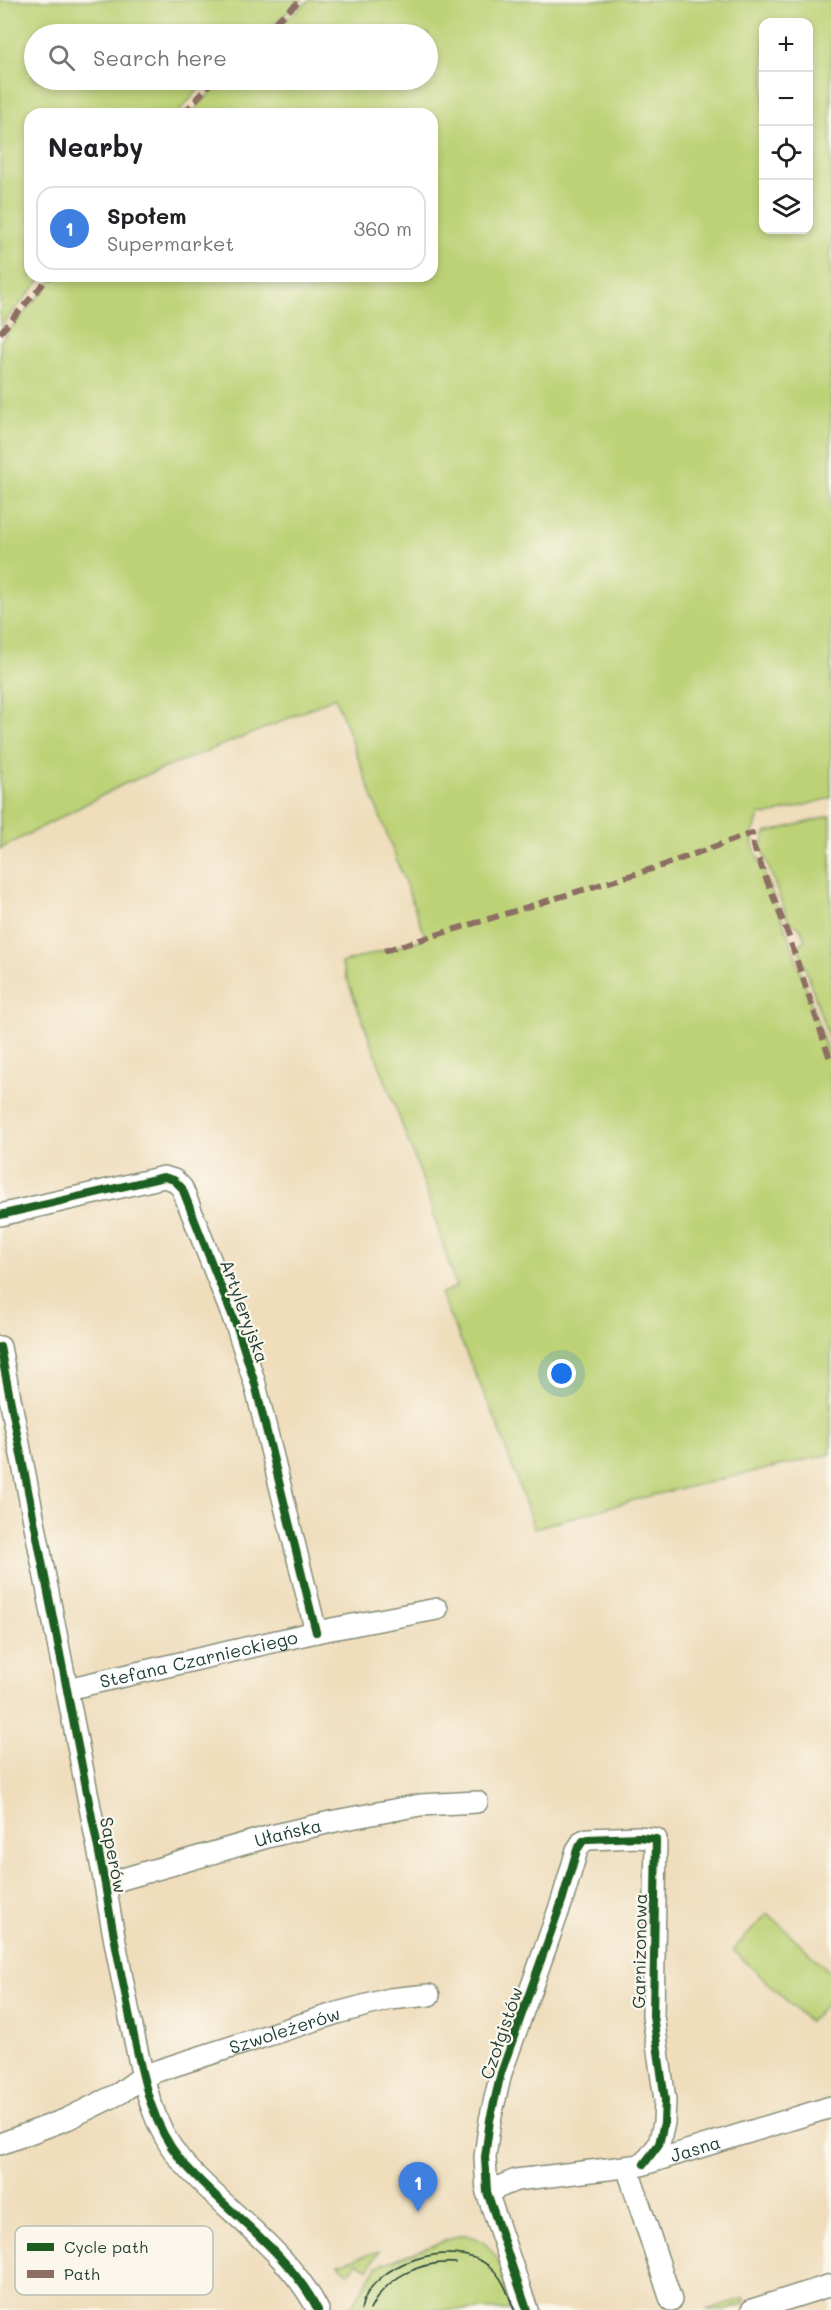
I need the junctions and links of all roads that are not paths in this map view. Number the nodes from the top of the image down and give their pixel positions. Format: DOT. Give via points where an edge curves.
graph roads {
  1 [pos="0,1215"];
  2 [pos="0,1347"];
  3 [pos="437,1608"];
  4 [pos="316,1632"];
  5 [pos="67,1689"];
  6 [pos="477,1802"];
  7 [pos="657,1839"];
  8 [pos="105,1884"];
  9 [pos="429,1995"];
  10 [pos="143,2076"];
  11 [pos="831,2107"];
  12 [pos="0,2144"];
  13 [pos="635,2165"];
  14 [pos="487,2192"];
  15 [pos="831,2285"];
  16 [pos="671,2300"];
  17 [pos="318,2310"];
  18 [pos="527,2310"];
  19 [pos="752,2310"];
  1 -- 4 [label="street, Artyleryjska" via="164,1177 182,1188 255,1383"];
  2 -- 5 [label="street, Saperów"];
  3 -- 4 [label="street, Stefana Czarnieckiego"];
  4 -- 5 [label="street, Stefana Czarnieckiego"];
  5 -- 8 [label="street, Saperów"];
  6 -- 8 [label="street, Ułańska" via="420,1805 335,1821"];
  7 -- 13 [label="street, Garnizonowa" via="652,2016 665,2100 664,2123 659,2144"];
  7 -- 14 [label="street, Czołgistów" via="588,1839 577,1850 496,2091 485,2157"];
  8 -- 10 [label="street, Saperów"];
  9 -- 10 [label="street, Szwoleżerów" via="390,1999 338,2013"];
  10 -- 12 [label="street, Szwoleżerów" via="120,2093 67,2119"];
  10 -- 17 [label="street, Saperów" via="160,2127 178,2157 295,2273"];
  11 -- 13 [label="street, Jasna"];
  13 -- 14 [label="street, Jasna" via="516,2180"];
  13 -- 16 [label="street"];
  14 -- 18 [label="street, Czołgistów"];
  15 -- 19 [label="street"];
}
